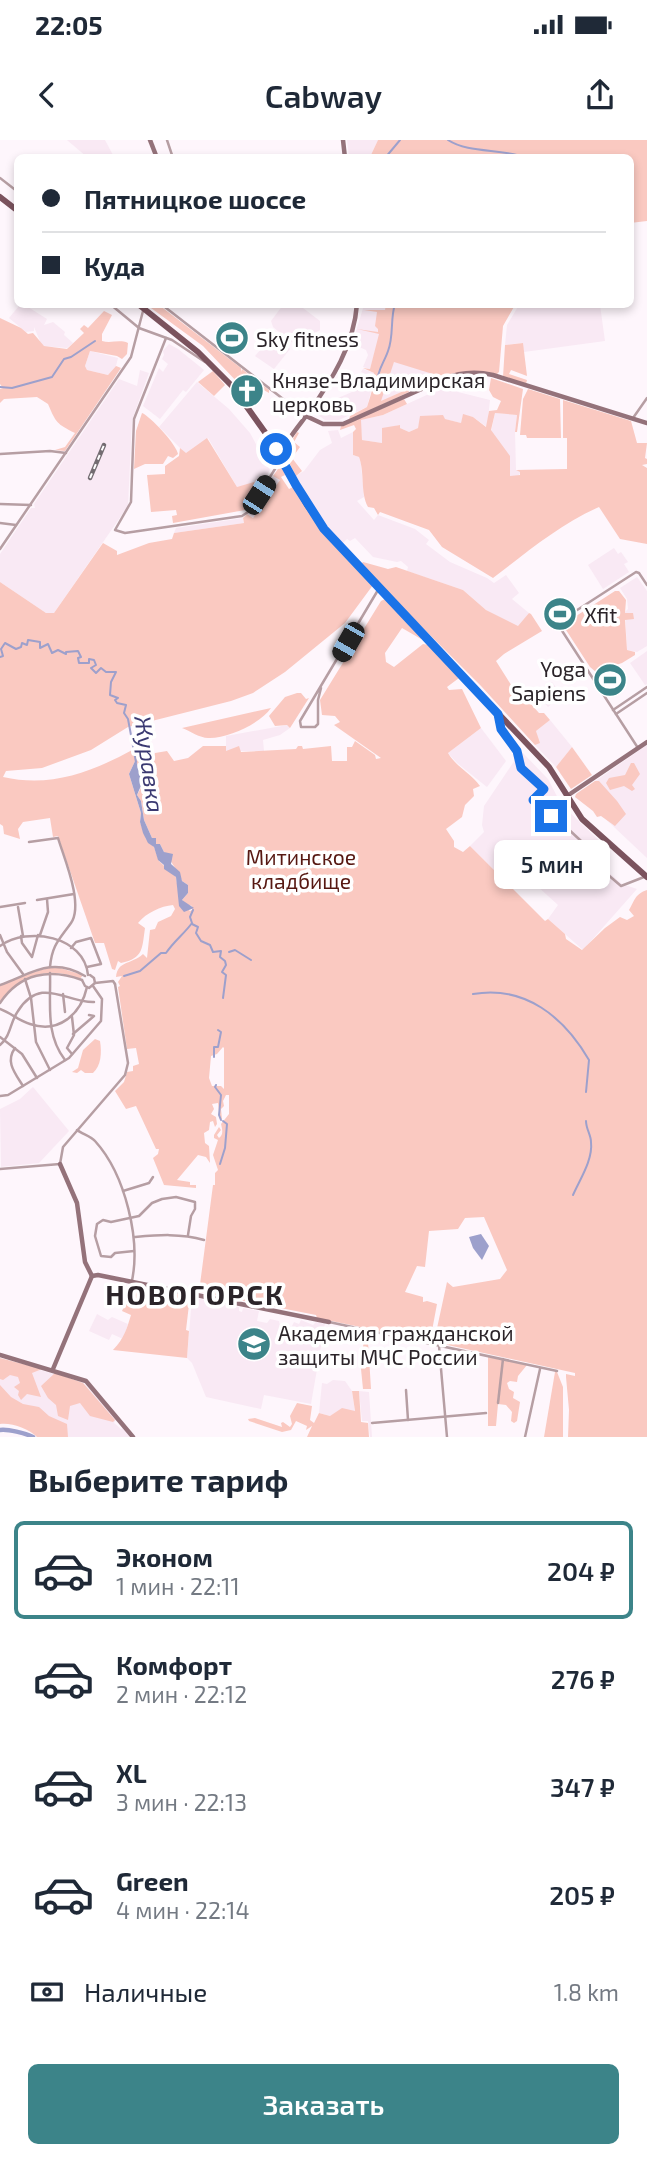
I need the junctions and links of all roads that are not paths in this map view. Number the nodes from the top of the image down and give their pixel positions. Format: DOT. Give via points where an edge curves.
graph roads {
  1 [pos="0,178"];
  2 [pos="14,189"];
  3 [pos="115,308"];
  4 [pos="143,308"];
  5 [pos="145,308"];
  6 [pos="146,308"];
  7 [pos="166,308"];
  8 [pos="171,308"];
  9 [pos="356,308"];
  10 [pos="170,311"];
  11 [pos="139,328"];
  12 [pos="166,338"];
  13 [pos="221,375"];
  14 [pos="647,398"];
  15 [pos="647,404"];
  16 [pos="306,416"];
  17 [pos="634,419"];
  18 [pos="647,423"];
  19 [pos="273,438"];
  20 [pos="288,442"];
  21 [pos="66,453"];
  22 [pos="280,453"];
  23 [pos="0,454"];
  24 [pos="0,505"];
  25 [pos="31,505"];
  26 [pos="0,523"];
  27 [pos="16,525"];
  28 [pos="1,547"];
  29 [pos="647,585"];
  30 [pos="380,588"];
  31 [pos="647,687"];
  32 [pos="647,693"];
  33 [pos="315,702"];
  34 [pos="494,709"];
  35 [pos="615,712"];
  36 [pos="647,742"];
  37 [pos="638,748"];
  38 [pos="568,796"];
  39 [pos="539,805"];
  40 [pos="548,809"];
  41 [pos="541,812"];
  42 [pos="547,816"];
  43 [pos="553,817"];
  44 [pos="29,842"];
  45 [pos="645,877"];
  46 [pos="74,894"];
  47 [pos="47,899"];
  48 [pos="37,900"];
  49 [pos="25,903"];
  50 [pos="0,906"];
  51 [pos="18,906"];
  52 [pos="0,935"];
  53 [pos="39,935"];
  54 [pos="22,936"];
  55 [pos="57,940"];
  56 [pos="1,944"];
  57 [pos="71,948"];
  58 [pos="50,967"];
  59 [pos="87,967"];
  60 [pos="23,974"];
  61 [pos="50,974"];
  62 [pos="87,975"];
  63 [pos="25,979"];
  64 [pos="82,980"];
  65 [pos="94,982"];
  66 [pos="0,985"];
  67 [pos="87,987"];
  68 [pos="50,992"];
  69 [pos="63,994"];
  70 [pos="32,998"];
  71 [pos="83,1002"];
  72 [pos="94,1002"];
  73 [pos="0,1003"];
  74 [pos="0,1009"];
  75 [pos="65,1012"];
  76 [pos="102,1014"];
  77 [pos="14,1017"];
  78 [pos="72,1017"];
  79 [pos="34,1026"];
  80 [pos="51,1026"];
  81 [pos="73,1028"];
  82 [pos="79,1028"];
  83 [pos="74,1034"];
  84 [pos="0,1037"];
  85 [pos="5,1040"];
  86 [pos="0,1045"];
  87 [pos="15,1048"];
  88 [pos="72,1054"];
  89 [pos="65,1060"];
  90 [pos="50,1070"];
  91 [pos="37,1078"];
  92 [pos="23,1086"];
  93 [pos="0,1096"];
  94 [pos="77,1130"];
  95 [pos="60,1164"];
  96 [pos="0,1169"];
  97 [pos="153,1177"];
  98 [pos="123,1191"];
  99 [pos="130,1218"];
  100 [pos="188,1236"];
  101 [pos="133,1237"];
  102 [pos="204,1240"];
  103 [pos="134,1251"];
  104 [pos="92,1276"];
  105 [pos="131,1283"];
  106 [pos="328,1322"];
  107 [pos="439,1346"];
  108 [pos="0,1355"];
  109 [pos="503,1359"];
  110 [pos="540,1367"];
  111 [pos="53,1369"];
  112 [pos="557,1370"];
  113 [pos="406,1390"];
  114 [pos="498,1404"];
  115 [pos="486,1413"];
  116 [pos="445,1417"];
  117 [pos="408,1420"];
  118 [pos="372,1423"];
  119 [pos="133,1437"];
  120 [pos="447,1437"];
  121 [pos="526,1437"];
  1 -- 2 [label="street"];
  3 -- 11 [label="street"];
  4 -- 11 [label="street"];
  5 -- 13 [label="main road"];
  6 -- 19 [label="main road" via="218,366"];
  7 -- 10 [label="street"];
  8 -- 10 [label="street"];
  9 -- 16 [label="street" via="342,359"];
  10 -- 16 [label="street"];
  11 -- 12 [label="street"];
  11 -- 21 [label="street" via="131,357"];
  12 -- 13 [label="street"];
  12 -- 22 [label="street" via="134,419 131,502 115,530 125,533 242,516"];
  13 -- 22 [label="main road"];
  14 -- 17 [label="street"];
  15 -- 17 [label="street"];
  16 -- 17 [label="street" via="323,424 343,424 444,379 475,373"];
  16 -- 20 [label="street"];
  17 -- 18 [label="street"];
  19 -- 20 [label="street" via="281,444"];
  19 -- 22 [label="main road"];
  20 -- 22 [label="street"];
  21 -- 23 [label="street"];
  21 -- 25 [label="street"];
  22 -- 30 [label="main road" via="322,524"];
  24 -- 25 [label="street"];
  25 -- 27 [label="street"];
  26 -- 27 [label="street"];
  27 -- 28 [label="street"];
  29 -- 35 [label="street" via="636,572 557,623"];
  30 -- 33 [label="street"];
  30 -- 34 [label="main road"];
  30 -- 38 [label="main road" via="550,762"];
  31 -- 35 [label="street"];
  32 -- 35 [label="street"];
  33 -- 33 [label="street" via="300,721 301,727 317,726"];
  34 -- 38 [label="main road" via="549,767"];
  34 -- 39 [label="street" via="521,768 544,789 533,800"];
  35 -- 37 [label="street"];
  36 -- 37 [label="street"];
  37 -- 38 [label="street"];
  38 -- 40 [label="street"];
  38 -- 45 [label="main road"];
  39 -- 40 [label="street"];
  39 -- 41 [label="street"];
  40 -- 41 [label="street"];
  40 -- 42 [label="street"];
  40 -- 43 [label="street"];
  41 -- 42 [label="street"];
  42 -- 43 [label="street"];
  43 -- 45 [label="street" via="595,854 598,865 621,886"];
  44 -- 46 [label="street" via="58,838"];
  46 -- 47 [label="street"];
  46 -- 55 [label="street" via="73,922"];
  47 -- 48 [label="street"];
  47 -- 53 [label="street" via="48,912"];
  49 -- 50 [label="street"];
  51 -- 54 [label="street"];
  52 -- 56 [label="street"];
  53 -- 54 [label="street"];
  53 -- 54 [label="street" via="32,957"];
  53 -- 55 [label="street"];
  54 -- 56 [label="street"];
  55 -- 57 [label="street"];
  55 -- 58 [label="street"];
  56 -- 60 [label="street"];
  57 -- 59 [label="street"];
  57 -- 59 [label="street" via="91,938 102,964"];
  58 -- 60 [label="street"];
  58 -- 62 [label="street"];
  59 -- 62 [label="street"];
  60 -- 66 [label="street"];
  61 -- 63 [label="street"];
  61 -- 64 [label="street"];
  61 -- 68 [label="street"];
  62 -- 64 [label="street"];
  62 -- 65 [label="street"];
  63 -- 70 [label="street"];
  63 -- 73 [label="street"];
  64 -- 67 [label="street"];
  65 -- 67 [label="street"];
  65 -- 88 [label="street" via="102,999 101,1021"];
  65 -- 94 [label="street" via="115,984 126,1069"];
  67 -- 71 [label="street"];
  68 -- 69 [label="street"];
  68 -- 70 [label="street"];
  68 -- 80 [label="street"];
  69 -- 71 [label="street"];
  69 -- 75 [label="street"];
  70 -- 77 [label="street"];
  70 -- 79 [label="street"];
  71 -- 72 [label="street"];
  71 -- 78 [label="street"];
  74 -- 77 [label="street"];
  76 -- 82 [label="street"];
  77 -- 79 [label="street"];
  77 -- 85 [label="street"];
  78 -- 80 [label="street"];
  78 -- 81 [label="street"];
  79 -- 80 [label="street"];
  79 -- 90 [label="street" via="38,1048"];
  80 -- 89 [label="street" via="55,1045"];
  81 -- 82 [label="street"];
  81 -- 83 [label="street"];
  82 -- 83 [label="street"];
  83 -- 88 [label="street" via="67,1048"];
  84 -- 85 [label="street"];
  85 -- 86 [label="street"];
  85 -- 87 [label="street"];
  87 -- 91 [label="street"];
  87 -- 92 [label="street" via="10,1062"];
  88 -- 89 [label="street"];
  89 -- 90 [label="street"];
  90 -- 91 [label="street"];
  91 -- 92 [label="street"];
  92 -- 93 [label="street"];
  94 -- 95 [label="street" via="63,1147"];
  94 -- 98 [label="street" via="94,1139"];
  95 -- 96 [label="street"];
  95 -- 104 [label="street" via="77,1203 85,1262"];
  97 -- 98 [label="street" via="149,1183"];
  98 -- 99 [label="street"];
  99 -- 100 [label="street" via="157,1200 175,1197 195,1202"];
  99 -- 101 [label="street"];
  99 -- 103 [label="street" via="101,1220 95,1236 103,1257"];
  100 -- 101 [label="street"];
  100 -- 102 [label="street"];
  101 -- 103 [label="street"];
  103 -- 105 [label="street"];
  104 -- 105 [label="street"];
  104 -- 111 [label="street"];
  105 -- 106 [label="street"];
  106 -- 107 [label="street"];
  107 -- 109 [label="street"];
  107 -- 116 [label="street"];
  108 -- 111 [label="street"];
  109 -- 110 [label="street"];
  109 -- 114 [label="street"];
  110 -- 112 [label="street"];
  110 -- 121 [label="street"];
  111 -- 119 [label="street" via="88,1383"];
  113 -- 117 [label="street"];
  115 -- 116 [label="street"];
  116 -- 117 [label="street"];
  116 -- 120 [label="street"];
  117 -- 118 [label="street"];
}
